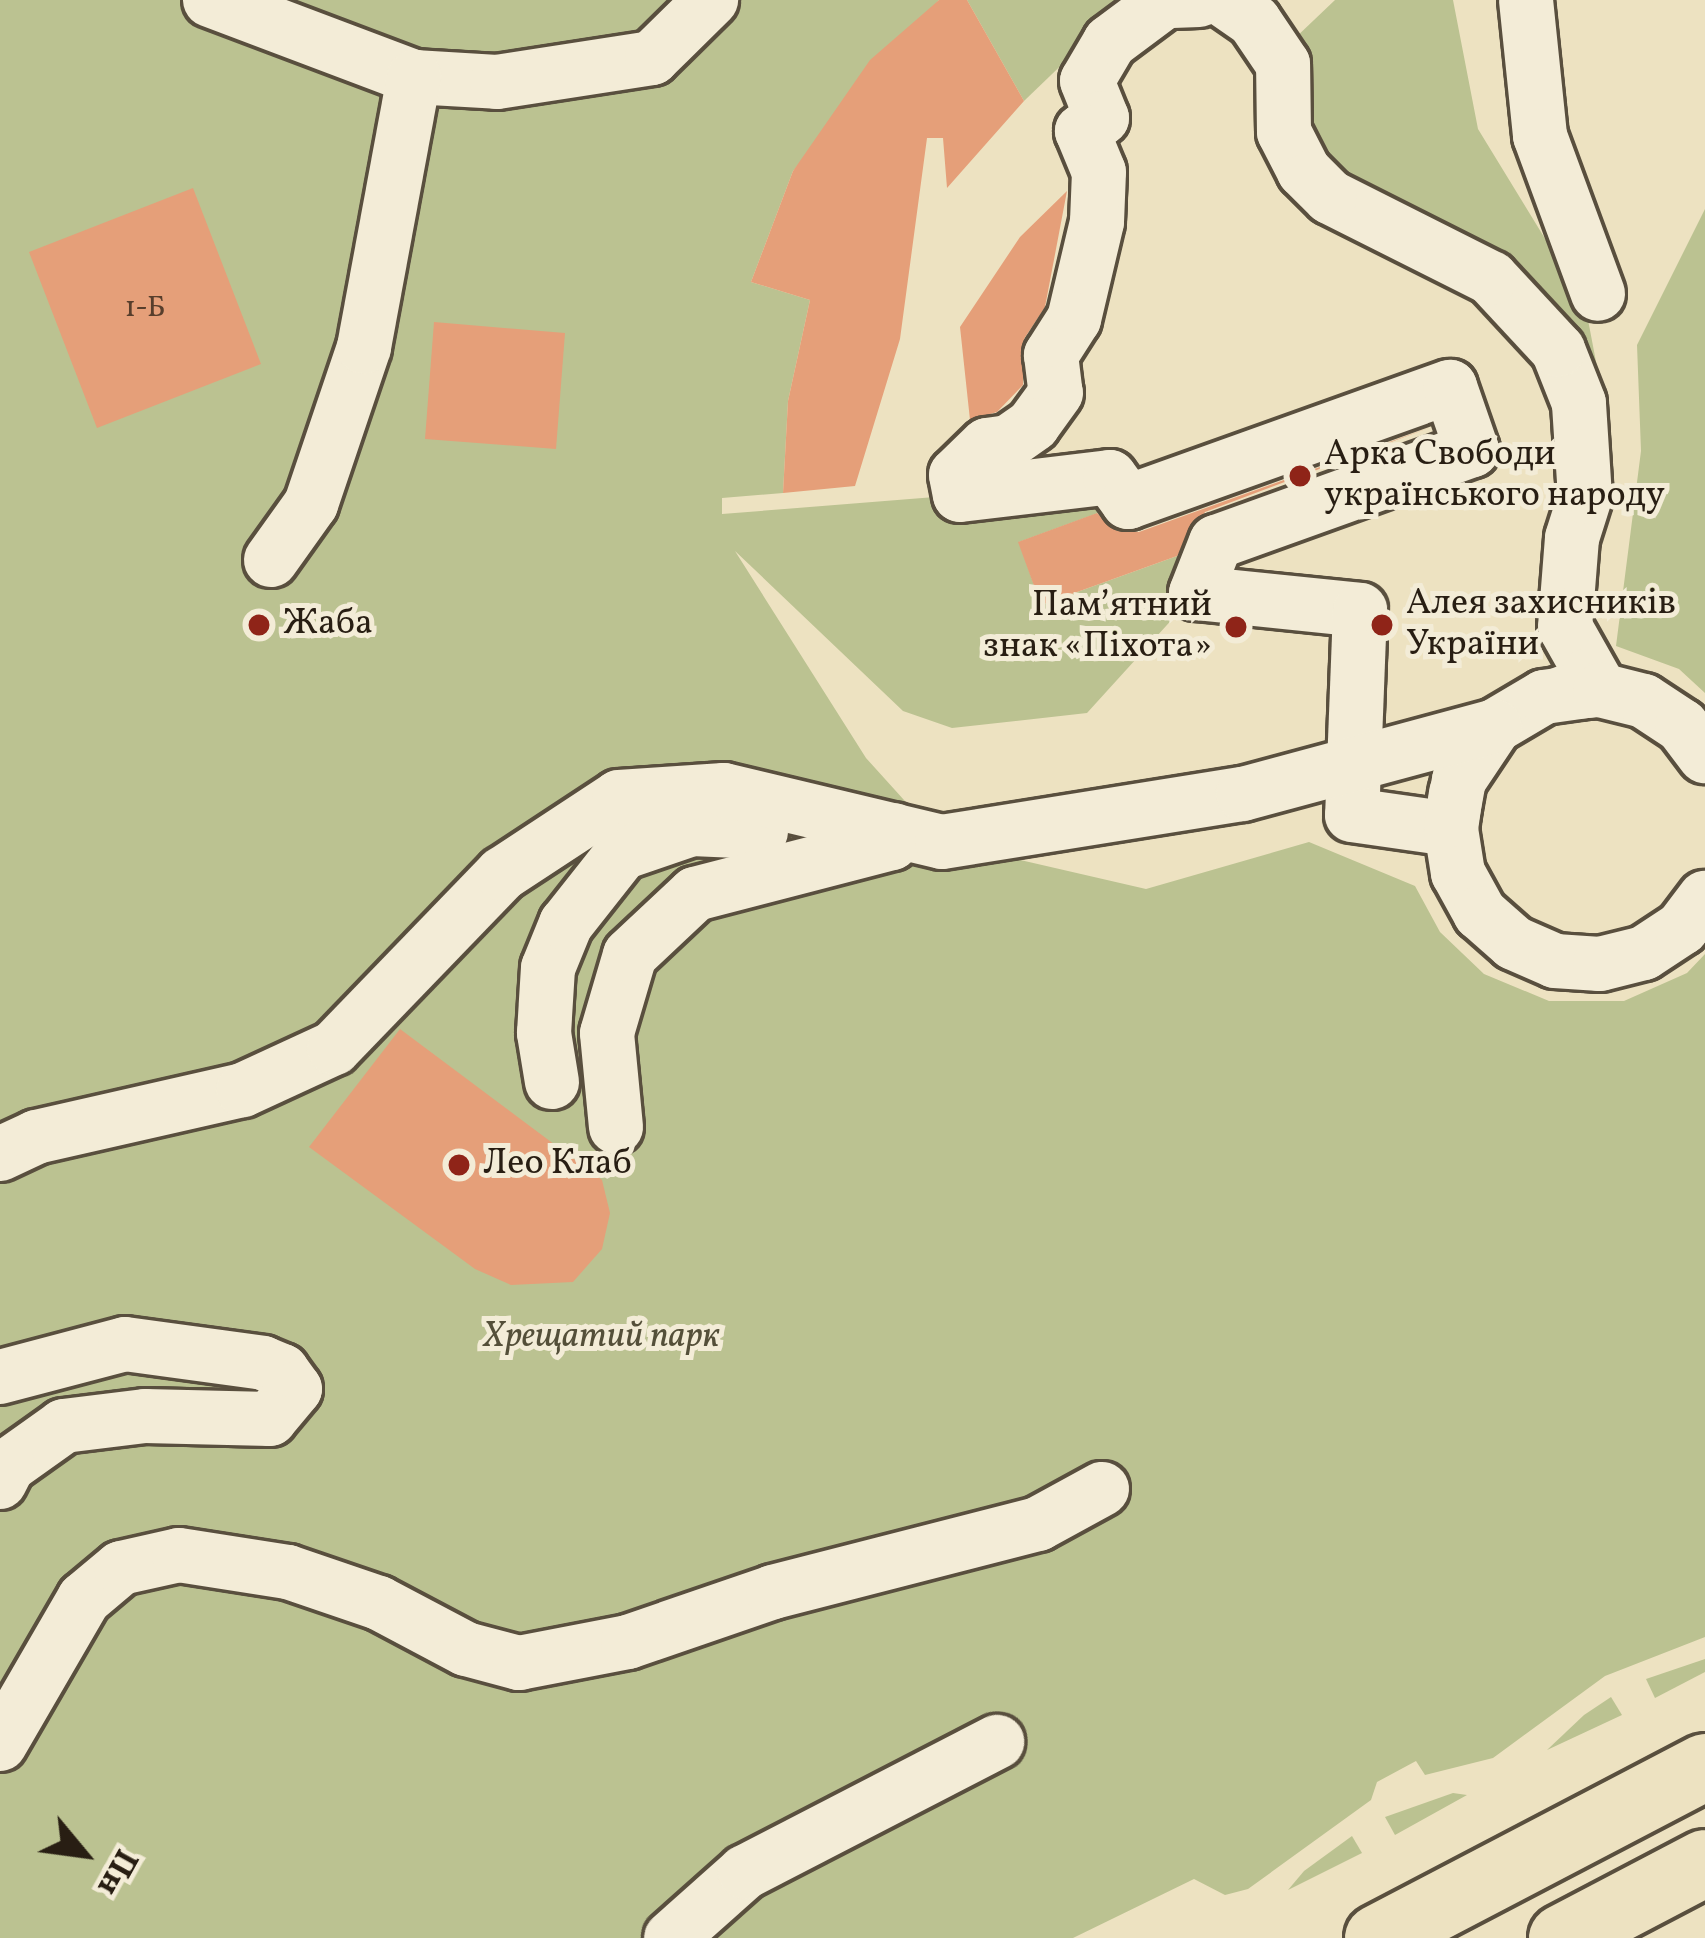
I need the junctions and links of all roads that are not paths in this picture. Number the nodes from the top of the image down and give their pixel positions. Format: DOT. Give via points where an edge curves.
graph roads {
  1 [pos="209,0"];
  2 [pos="711,0"];
  3 [pos="1199,0"];
  4 [pos="1526,0"];
  5 [pos="1255,7"];
  6 [pos="414,77"];
  7 [pos="1598,294"];
  8 [pos="271,560"];
  9 [pos="1544,697"];
  10 [pos="1495,727"];
  11 [pos="1705,756"];
  12 [pos="1353,765"];
  13 [pos="909,838"];
  14 [pos="1705,898"];
  15 [pos="552,1082"];
  16 [pos="616,1127"];
  17 [pos="0,1154"];
  18 [pos="0,1377"];
  19 [pos="0,1482"];
  20 [pos="1102,1489"];
  21 [pos="997,1742"];
  22 [pos="0,1744"];
  23 [pos="1705,1767"];
  24 [pos="1705,1863"];
  25 [pos="671,1938"];
  26 [pos="1378,1938"];
  27 [pos="1562,1938"];
  1 -- 6 [label="street"];
  2 -- 6 [label="street" via="652,58 616,70 497,82"];
  3 -- 12 [label="street" via="1165,2 1110,42 1087,81 1102,118 1082,131 1099,172 1097,222 1074,319 1051,355 1056,393 1033,425 1009,442 986,445 956,475 961,495 1110,477 1128,502 1450,387 1472,450 1216,542 1196,593 1360,610"];
  4 -- 7 [label="street" via="1540,136"];
  5 -- 9 [label="street" via="1283,64 1284,132 1304,170 1330,197 1491,278 1558,350 1580,403 1585,496 1572,538 1565,627 1600,689"];
  6 -- 8 [label="street" via="364,347 311,504"];
  9 -- 10 [label="street"];
  9 -- 11 [label="street" via="1600,690 1644,701 1682,726"];
  10 -- 12 [label="street"];
  10 -- 12 [label="street" via="1459,780 1450,829 1352,815"];
  10 -- 14 [label="street" via="1460,781 1451,829 1459,873 1480,913 1514,943 1555,961 1600,964 1644,953 1682,928"];
  12 -- 13 [label="street" via="1243,794"];
  13 -- 15 [label="street" via="815,844 744,828 692,829 622,853 566,924 548,968 544,1033"];
  13 -- 16 [label="street" via="695,894 630,955 607,1033"];
  13 -- 17 [label="street" via="724,790 620,797 502,874 334,1048 243,1090 36,1138"];
  18 -- 19 [label="street" via="125,1344 263,1363 295,1389 271,1419 145,1416 64,1426 8,1466"];
  20 -- 22 [label="street" via="1038,1524 773,1592 628,1642 520,1663 466,1649 379,1603 288,1573 179,1555 121,1568 84,1598"];
  21 -- 25 [label="street" via="745,1872"];
  23 -- 26 [label="main road"];
  24 -- 27 [label="main road"];
}
